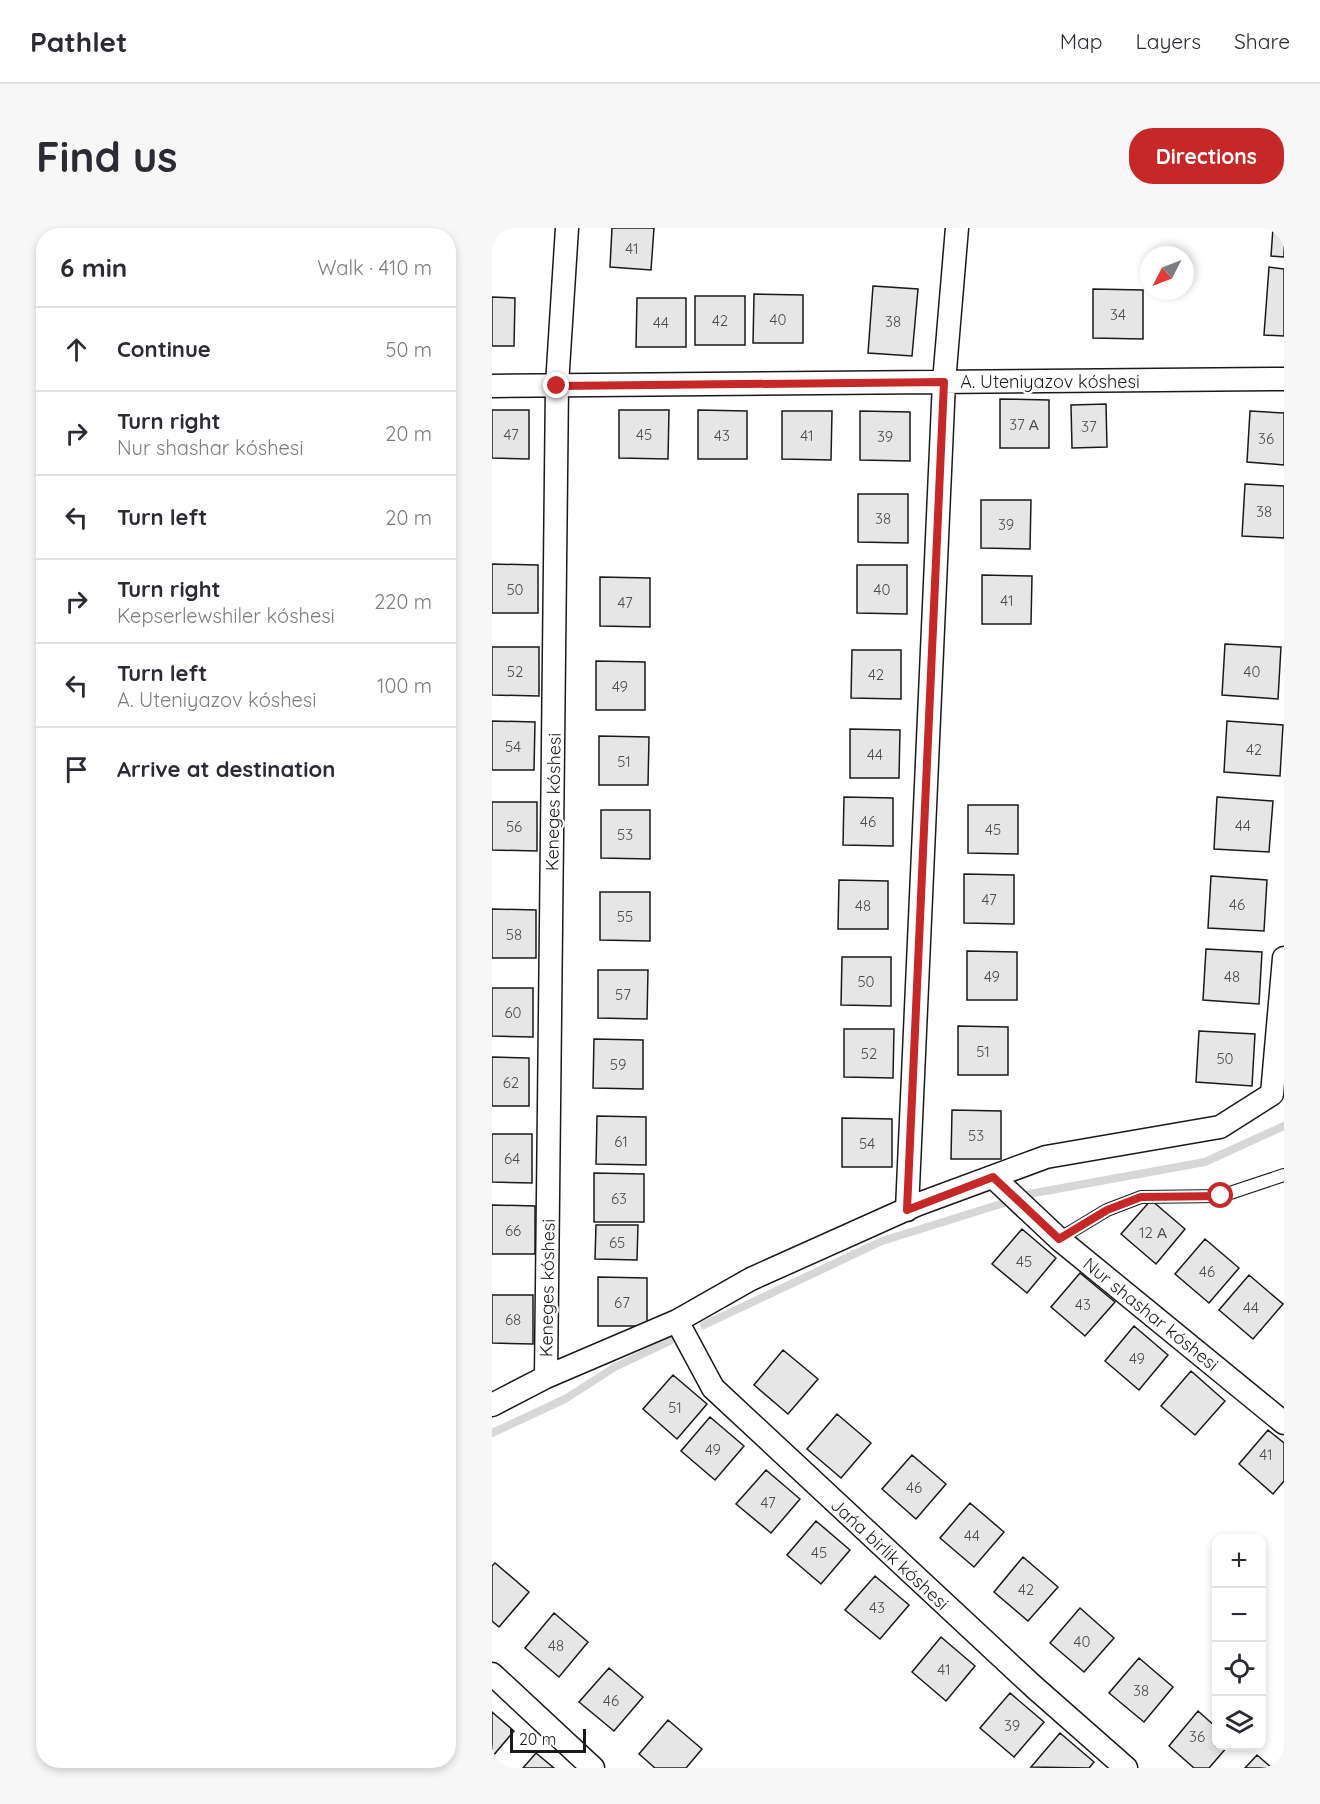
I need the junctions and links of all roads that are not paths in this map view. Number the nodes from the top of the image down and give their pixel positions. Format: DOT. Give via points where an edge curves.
graph roads {
  1 [pos="567,228"];
  2 [pos="957,228"];
  3 [pos="1284,379"];
  4 [pos="944,382"];
  5 [pos="492,386"];
  6 [pos="557,386"];
  7 [pos="1284,958"];
  8 [pos="1284,1175"];
  9 [pos="993,1177"];
  10 [pos="907,1210"];
  11 [pos="1059,1239"];
  12 [pos="677,1321"];
  13 [pos="546,1377"];
  14 [pos="492,1405"];
  15 [pos="1284,1423"];
  16 [pos="492,1674"];
  17 [pos="593,1768"];
  18 [pos="1126,1768"];
  1 -- 6 [label="street, Keneges kóshesi"];
  2 -- 4 [label="street"];
  3 -- 4 [label="street, A. Uteniyazov kóshesi"];
  4 -- 6 [label="street, A. Uteniyazov kóshesi"];
  4 -- 10 [label="street"];
  5 -- 6 [label="street, A. Uteniyazov kóshesi"];
  6 -- 13 [label="street, Keneges kóshesi"];
  7 -- 9 [label="street" via="1272,1094 1221,1126 1046,1157"];
  8 -- 11 [label="lane" via="1221,1196 1141,1197 1107,1210"];
  9 -- 10 [label="street"];
  9 -- 11 [label="street, Nur shashar kóshesi"];
  10 -- 12 [label="street" via="751,1279"];
  11 -- 15 [label="street, Nur shashar kóshesi"];
  12 -- 13 [label="street"];
  12 -- 18 [label="street, Jańa birlik kóshesi" via="713,1388 1034,1688"];
  13 -- 14 [label="street"];
  16 -- 17 [label="street"];
}
